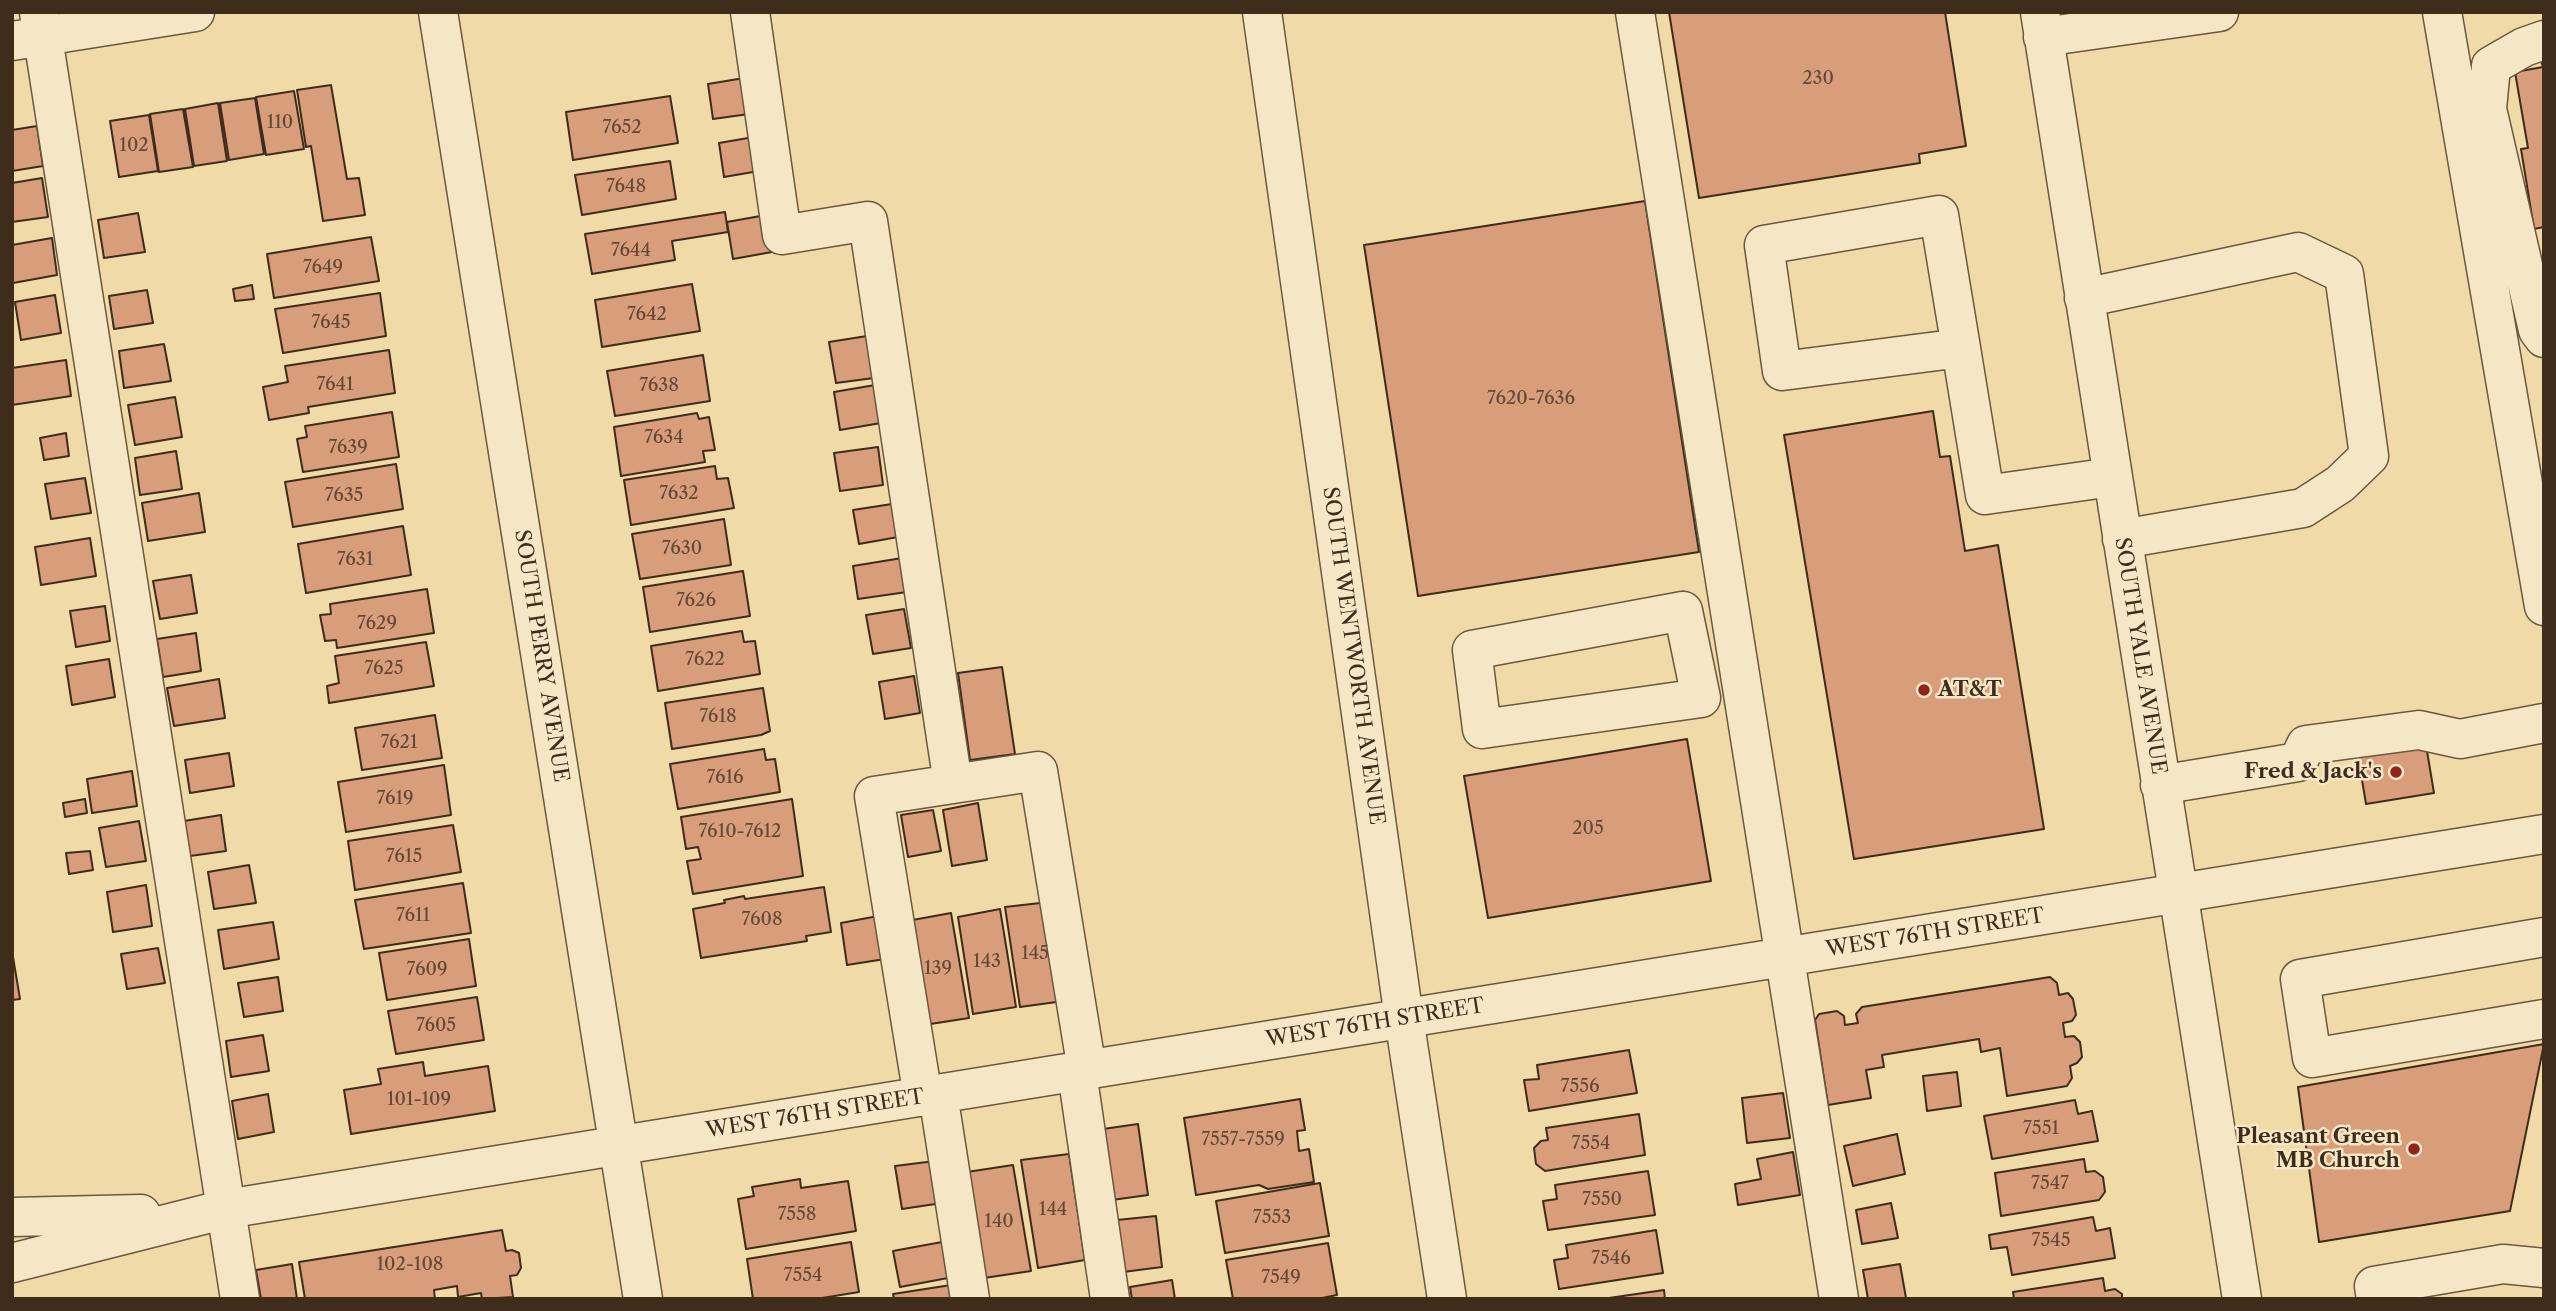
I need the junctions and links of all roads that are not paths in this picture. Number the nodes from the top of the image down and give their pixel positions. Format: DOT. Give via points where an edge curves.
graph roads {
  1 [pos="195,12"];
  2 [pos="439,12"];
  3 [pos="750,12"];
  4 [pos="1262,12"];
  5 [pos="1635,12"];
  6 [pos="2442,12"];
  7 [pos="2199,14"];
  8 [pos="2041,25"];
  9 [pos="31,30"];
  10 [pos="2544,40"];
  11 [pos="2084,298"];
  12 [pos="2544,338"];
  13 [pos="1961,348"];
  14 [pos="2112,477"];
  15 [pos="2122,539"];
  16 [pos="2544,606"];
  17 [pos="1736,644"];
  18 [pos="1691,653"];
  19 [pos="2544,723"];
  20 [pos="953,784"];
  21 [pos="2160,785"];
  22 [pos="2544,834"];
  23 [pos="2178,893"];
  24 [pos="2544,937"];
  25 [pos="1785,957"];
  26 [pos="1404,1018"];
  27 [pos="2544,1019"];
  28 [pos="1082,1071"];
  29 [pos="930,1095"];
  30 [pos="619,1146"];
  31 [pos="216,1211"];
  32 [pos="12,1217"];
  33 [pos="12,1263"];
  34 [pos="2544,1268"];
  35 [pos="2450,1286"];
  36 [pos="240,1299"];
  37 [pos="643,1299"];
  38 [pos="970,1299"];
  39 [pos="1110,1299"];
  40 [pos="1447,1299"];
  41 [pos="1839,1299"];
  42 [pos="2242,1299"];
  43 [pos="2376,1299"];
  1 -- 9 [label="street"];
  2 -- 30 [label="street, SOUTH PERRY AVENUE"];
  3 -- 20 [label="street" via="782,234 868,221"];
  4 -- 26 [label="street, SOUTH WENTWORTH AVENUE"];
  5 -- 17 [label="street"];
  6 -- 16 [label="street"];
  7 -- 8 [label="street"];
  8 -- 11 [label="street, SOUTH YALE AVENUE"];
  9 -- 31 [label="street"];
  10 -- 12 [label="street" via="2491,66 2487,109 2538,330"];
  11 -- 14 [label="street, SOUTH YALE AVENUE"];
  11 -- 15 [label="street" via="2298,252 2344,274 2369,456 2340,484 2303,508"];
  13 -- 13 [label="street" via="1938,215 1764,245 1782,371"];
  13 -- 14 [label="street" via="1985,495"];
  14 -- 15 [label="street, SOUTH YALE AVENUE"];
  15 -- 21 [label="street, SOUTH YALE AVENUE"];
  17 -- 18 [label="street"];
  17 -- 25 [label="street"];
  18 -- 18 [label="street" via="1683,611 1472,650 1482,729 1701,698"];
  19 -- 21 [label="street" via="2460,739 2419,730 2306,745 2298,762"];
  20 -- 28 [label="street" via="1038,771"];
  20 -- 29 [label="street" via="874,796"];
  21 -- 23 [label="street, SOUTH YALE AVENUE"];
  22 -- 23 [label="street, WEST 76TH STREET"];
  23 -- 25 [label="street, WEST 76TH STREET"];
  23 -- 42 [label="street, SOUTH YALE AVENUE"];
  24 -- 27 [label="street" via="2300,979 2312,1058"];
  25 -- 26 [label="street, WEST 76TH STREET"];
  25 -- 41 [label="street"];
  26 -- 28 [label="street, WEST 76TH STREET"];
  26 -- 40 [label="street, SOUTH WENTWORTH AVENUE"];
  28 -- 29 [label="street, WEST 76TH STREET"];
  28 -- 39 [label="street"];
  29 -- 30 [label="street, WEST 76TH STREET"];
  29 -- 38 [label="street"];
  30 -- 31 [label="street, WEST 76TH STREET"];
  30 -- 37 [label="street, SOUTH PERRY AVENUE"];
  31 -- 32 [label="street, WEST 76TH STREET"];
  31 -- 33 [label="street, WEST 76TH STREET"];
  31 -- 36 [label="street"];
  34 -- 35 [label="street" via="2503,1264"];
  35 -- 43 [label="street" via="2374,1286"];
}
